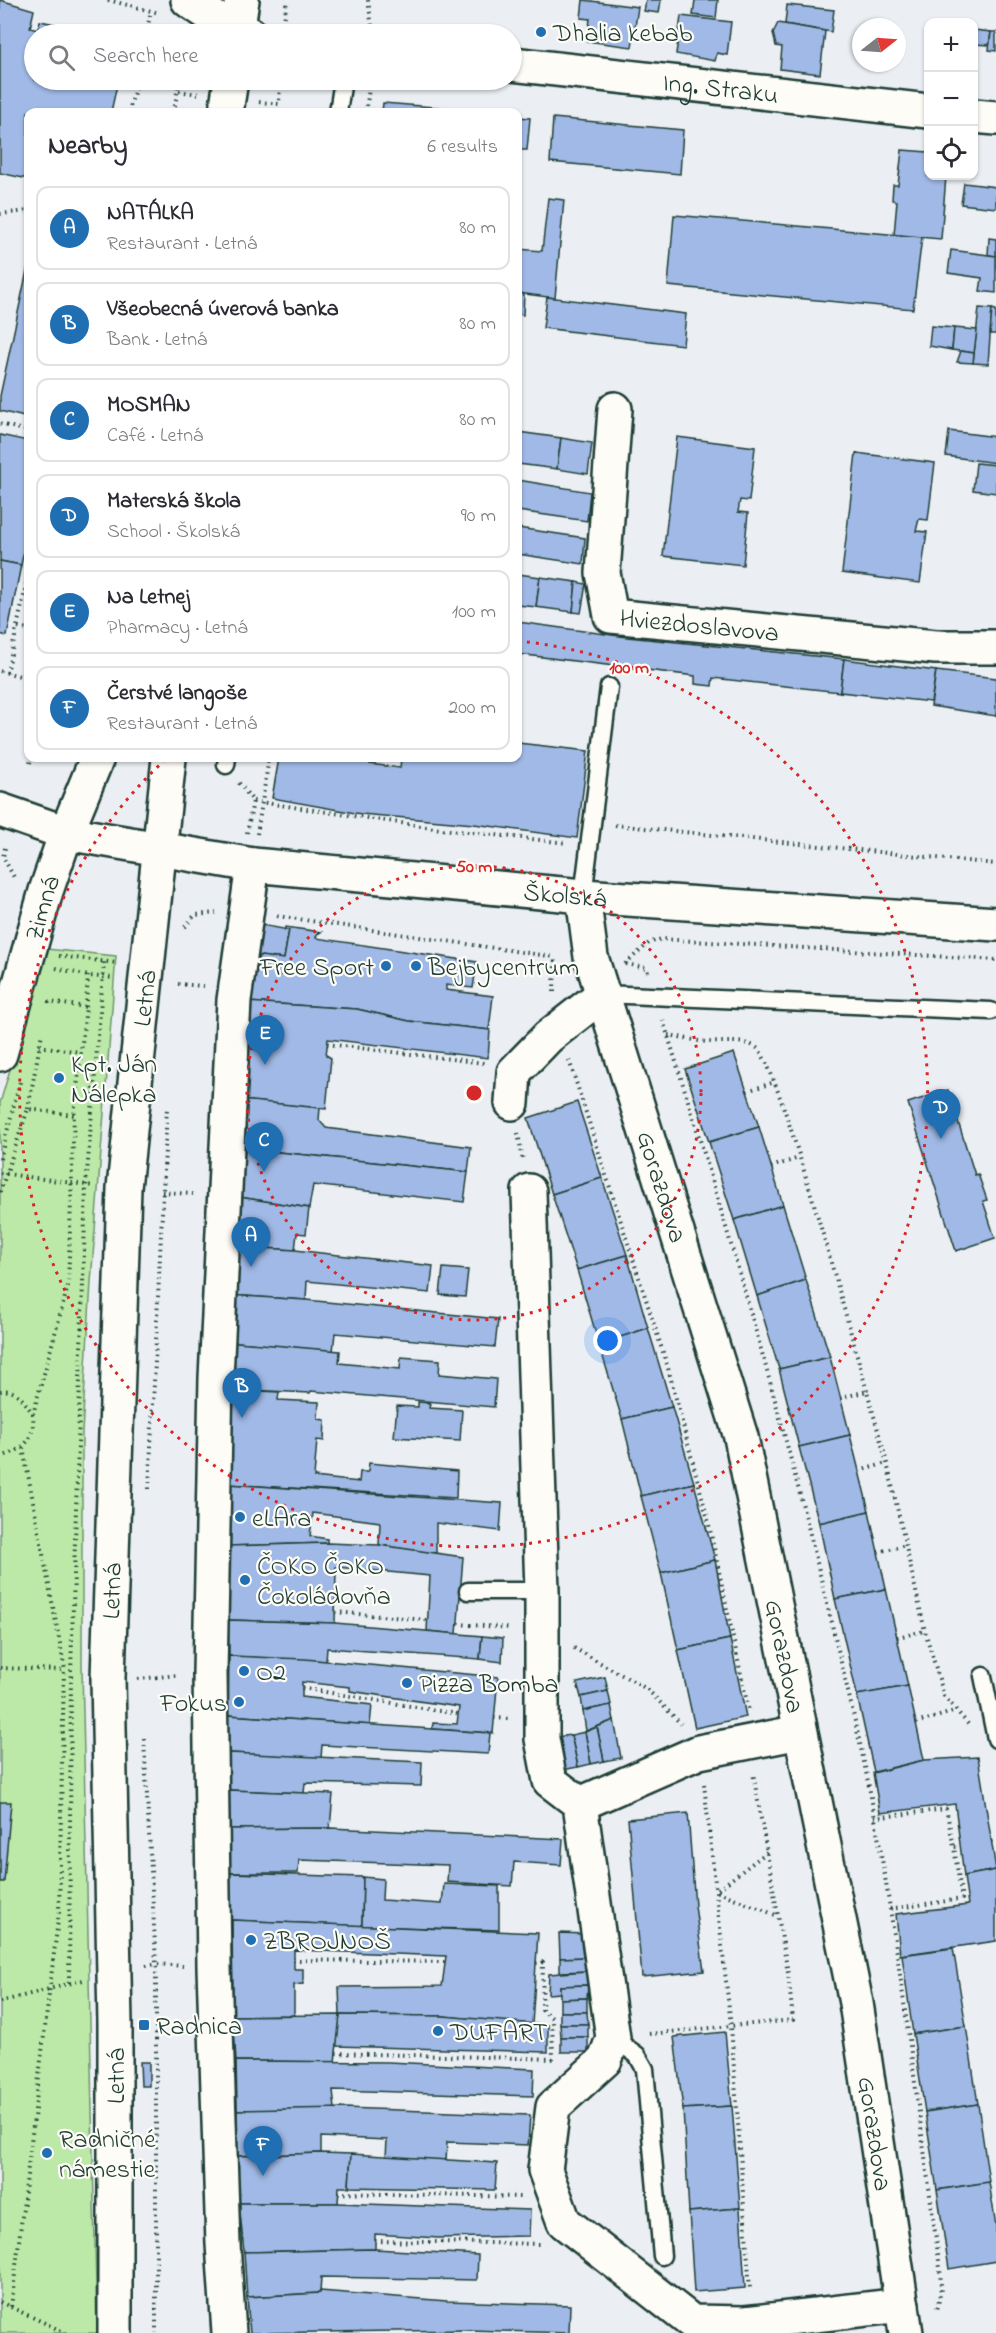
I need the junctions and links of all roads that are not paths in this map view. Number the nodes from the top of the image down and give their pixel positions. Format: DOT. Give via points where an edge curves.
graph roads {
  1 [pos="188,0"];
  2 [pos="242,0"];
  3 [pos="225,24"];
  4 [pos="241,24"];
  5 [pos="522,65"];
  6 [pos="229,90"];
  7 [pos="342,90"];
  8 [pos="227,108"];
  9 [pos="339,108"];
  10 [pos="924,111"];
  11 [pos="978,116"];
  12 [pos="996,118"];
  13 [pos="615,409"];
  14 [pos="996,647"];
  15 [pos="609,687"];
  16 [pos="95,762"];
  17 [pos="169,762"];
  18 [pos="0,810"];
  19 [pos="66,833"];
  20 [pos="159,849"];
  21 [pos="247,864"];
  22 [pos="584,896"];
  23 [pos="996,924"];
  24 [pos="603,994"];
  25 [pos="991,1011"];
  26 [pos="0,1054"];
  27 [pos="512,1103"];
  28 [pos="529,1191"];
  29 [pos="468,1591"];
  30 [pos="543,1591"];
  31 [pos="983,1676"];
  32 [pos="800,1732"];
  33 [pos="996,1739"];
  34 [pos="580,1804"];
  35 [pos="613,2037"];
  36 [pos="662,2256"];
  37 [pos="914,2320"];
  38 [pos="115,2333"];
  39 [pos="229,2333"];
  1 -- 3 [label="street"];
  2 -- 4 [label="street"];
  5 -- 10 [label="street, Ing. Straku"];
  6 -- 8 [label="street"];
  7 -- 9 [label="lane"];
  11 -- 12 [label="street"];
  13 -- 14 [label="street, Hviezdoslavova" via="603,573 611,616 936,647"];
  15 -- 22 [label="lane"];
  16 -- 19 [label="street, Zimná"];
  17 -- 20 [label="street, Letná"];
  18 -- 19 [label="street, Školská"];
  19 -- 20 [label="street, Školská"];
  19 -- 26 [label="street, Zimná"];
  20 -- 21 [label="street, Školská"];
  20 -- 38 [label="street, Letná" via="124,1188 108,1678 115,1974"];
  21 -- 22 [label="street, Školská"];
  21 -- 39 [label="street" via="234,1000 215,1413 210,1673 214,1968"];
  22 -- 23 [label="street, Školská"];
  22 -- 24 [label="street, Gorazdova" via="591,957"];
  24 -- 25 [label="lane"];
  24 -- 27 [label="street" via="558,1029 514,1072"];
  24 -- 32 [label="street, Gorazdova" via="741,1437"];
  28 -- 30 [label="street"];
  29 -- 30 [label="lane"];
  30 -- 34 [label="street" via="542,1739 549,1781"];
  31 -- 33 [label="lane"];
  32 -- 34 [label="street" via="699,1752"];
  32 -- 37 [label="street, Gorazdova"];
  34 -- 35 [label="street"];
  35 -- 36 [label="lane" via="637,2055 645,2068"];
  35 -- 37 [label="street" via="605,2060 553,2107 545,2170 564,2222 692,2322"];
}
